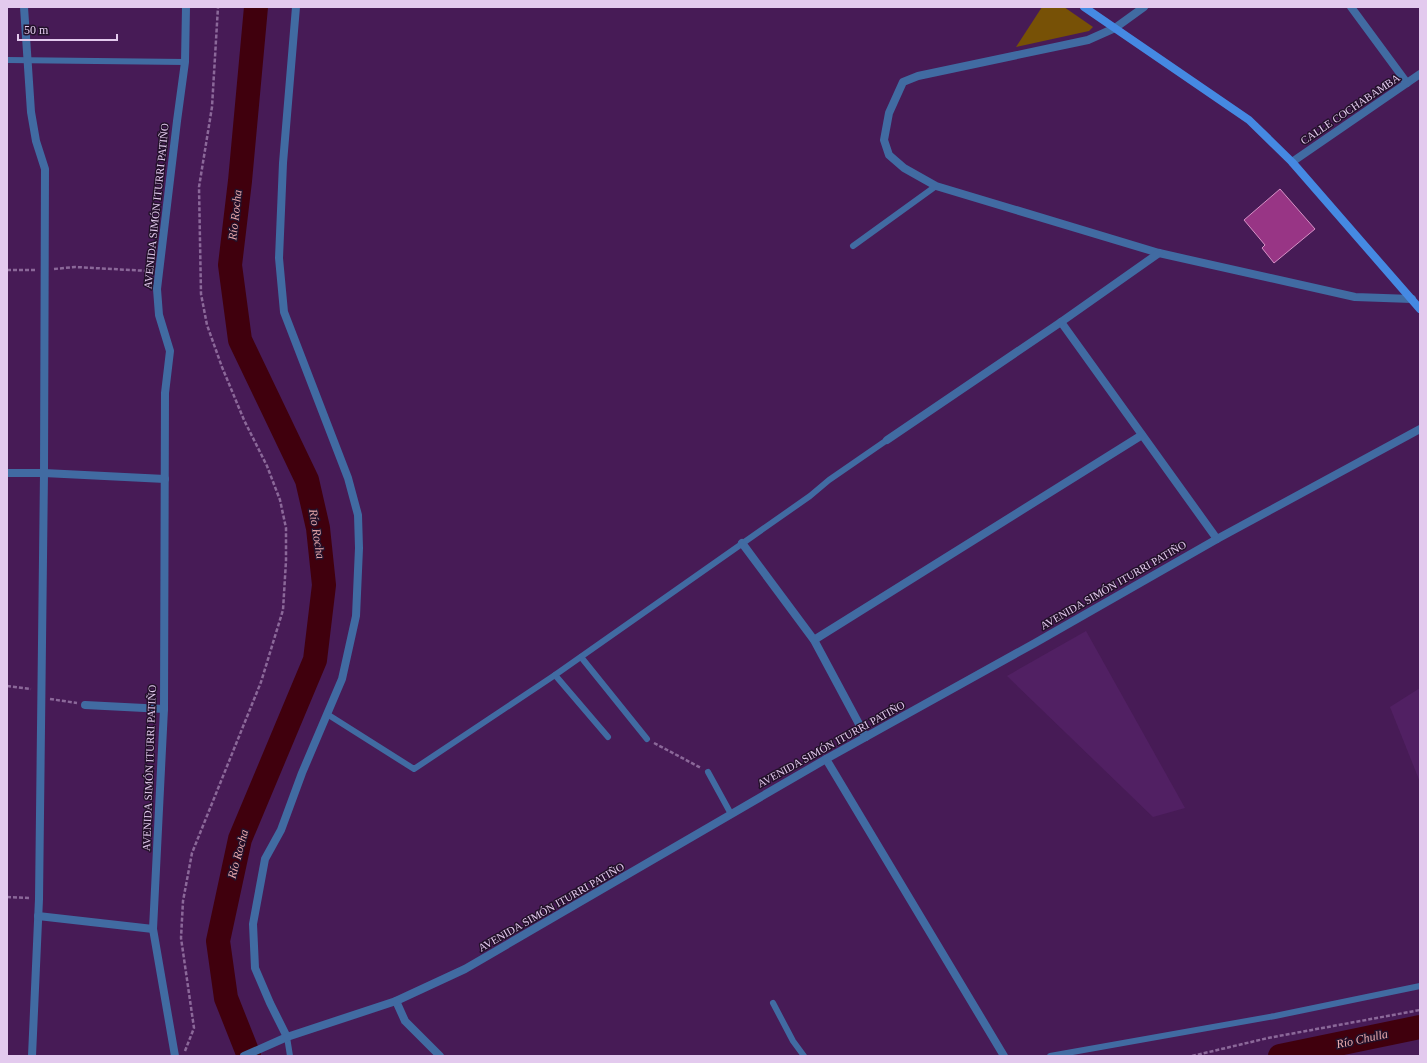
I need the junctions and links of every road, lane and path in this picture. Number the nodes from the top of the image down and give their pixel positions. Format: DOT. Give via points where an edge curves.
graph roads {
  1 [pos="24,7"];
  2 [pos="186,7"];
  3 [pos="218,7"];
  4 [pos="296,7"];
  5 [pos="1084,7"];
  6 [pos="1144,7"];
  7 [pos="1351,7"];
  8 [pos="1115,28"];
  9 [pos="7,60"];
  10 [pos="28,60"];
  11 [pos="185,62"];
  12 [pos="1420,74"];
  13 [pos="1407,83"];
  14 [pos="1292,162"];
  15 [pos="936,186"];
  16 [pos="853,246"];
  17 [pos="1159,253"];
  18 [pos="7,270"];
  19 [pos="45,270"];
  20 [pos="159,271"];
  21 [pos="1412,299"];
  22 [pos="1420,309"];
  23 [pos="1062,322"];
  24 [pos="1420,429"];
  25 [pos="1142,435"];
  26 [pos="887,440"];
  27 [pos="7,473"];
  28 [pos="44,473"];
  29 [pos="165,479"];
  30 [pos="1217,539"];
  31 [pos="742,543"];
  32 [pos="814,640"];
  33 [pos="581,657"];
  34 [pos="555,675"];
  35 [pos="7,686"];
  36 [pos="42,694"];
  37 [pos="85,704"];
  38 [pos="164,710"];
  39 [pos="327,714"];
  40 [pos="608,737"];
  41 [pos="866,737"];
  42 [pos="647,739"];
  43 [pos="826,759"];
  44 [pos="708,772"];
  45 [pos="731,814"];
  46 [pos="7,897"];
  47 [pos="39,899"];
  48 [pos="38,916"];
  49 [pos="153,929"];
  50 [pos="1420,986"];
  51 [pos="396,1001"];
  52 [pos="773,1003"];
  53 [pos="1420,1010"];
  54 [pos="288,1037"];
  55 [pos="32,1056"];
  56 [pos="175,1056"];
  57 [pos="184,1056"];
  58 [pos="244,1056"];
  59 [pos="290,1056"];
  60 [pos="440,1056"];
  61 [pos="804,1056"];
  62 [pos="1004,1056"];
  63 [pos="1050,1056"];
  64 [pos="1192,1056"];
  1 -- 10 [label="street"];
  2 -- 11 [label="street, AVENIDA SIMÓN ITURRI PATIÑO"];
  3 -- 57 [label="path" via="212,107 199,187 201,294 207,325 222,367 280,500 286,528 286,561 283,610 261,682 192,853 183,901 181,938 194,1028"];
  4 -- 39 [label="street" via="283,163 280,258 284,312 348,478 358,515 356,616 342,680"];
  5 -- 8 [label="main road"];
  6 -- 8 [label="street"];
  7 -- 13 [label="street"];
  8 -- 14 [label="main road" via="1249,120"];
  8 -- 15 [label="street" via="1088,40 918,76 903,82 889,113 884,140 889,155 904,168"];
  9 -- 10 [label="lane"];
  10 -- 11 [label="lane"];
  10 -- 19 [label="street" via="31,112 45,170"];
  11 -- 20 [label="street, AVENIDA SIMÓN ITURRI PATIÑO"];
  12 -- 13 [label="street, CALLE COCHABAMBA"];
  13 -- 14 [label="street, CALLE COCHABAMBA"];
  14 -- 21 [label="main road"];
  15 -- 16 [label="lane"];
  15 -- 17 [label="street"];
  17 -- 21 [label="street" via="1355,297"];
  17 -- 23 [label="street"];
  18 -- 19 [label="path"];
  19 -- 20 [label="path" via="75,267"];
  19 -- 28 [label="street"];
  20 -- 29 [label="street, AVENIDA SIMÓN ITURRI PATIÑO" via="159,315 170,351 165,393"];
  21 -- 22 [label="main road"];
  23 -- 25 [label="street"];
  23 -- 26 [label="street"];
  24 -- 30 [label="street, AVENIDA SIMÓN ITURRI PATIÑO"];
  25 -- 30 [label="street"];
  25 -- 32 [label="street"];
  26 -- 31 [label="lane"];
  27 -- 28 [label="street"];
  28 -- 29 [label="street"];
  28 -- 36 [label="street"];
  29 -- 38 [label="street, AVENIDA SIMÓN ITURRI PATIÑO"];
  30 -- 41 [label="street, AVENIDA SIMÓN ITURRI PATIÑO"];
  31 -- 32 [label="street"];
  31 -- 33 [label="lane"];
  32 -- 41 [label="street"];
  33 -- 34 [label="lane"];
  33 -- 42 [label="lane"];
  34 -- 39 [label="lane" via="414,769"];
  34 -- 40 [label="lane"];
  35 -- 36 [label="path"];
  36 -- 37 [label="path"];
  36 -- 47 [label="street"];
  37 -- 38 [label="street"];
  38 -- 49 [label="street, AVENIDA SIMÓN ITURRI PATIÑO"];
  39 -- 54 [label="street" via="281,830 265,859 253,924 255,968"];
  41 -- 43 [label="street, AVENIDA SIMÓN ITURRI PATIÑO"];
  42 -- 44 [label="path"];
  43 -- 45 [label="street, AVENIDA SIMÓN ITURRI PATIÑO"];
  43 -- 62 [label="street"];
  44 -- 45 [label="lane"];
  45 -- 51 [label="street, AVENIDA SIMÓN ITURRI PATIÑO" via="465,969"];
  46 -- 47 [label="path"];
  47 -- 48 [label="street"];
  48 -- 49 [label="street"];
  48 -- 55 [label="street"];
  49 -- 56 [label="street, AVENIDA SIMÓN ITURRI PATIÑO"];
  50 -- 63 [label="lane" via="1275,1016"];
  51 -- 54 [label="street, AVENIDA SIMÓN ITURRI PATIÑO"];
  51 -- 60 [label="street" via="405,1021"];
  52 -- 61 [label="lane"];
  53 -- 64 [label="path" via="1268,1038"];
  54 -- 58 [label="street, AVENIDA SIMÓN ITURRI PATIÑO"];
  54 -- 59 [label="lane"];
}
